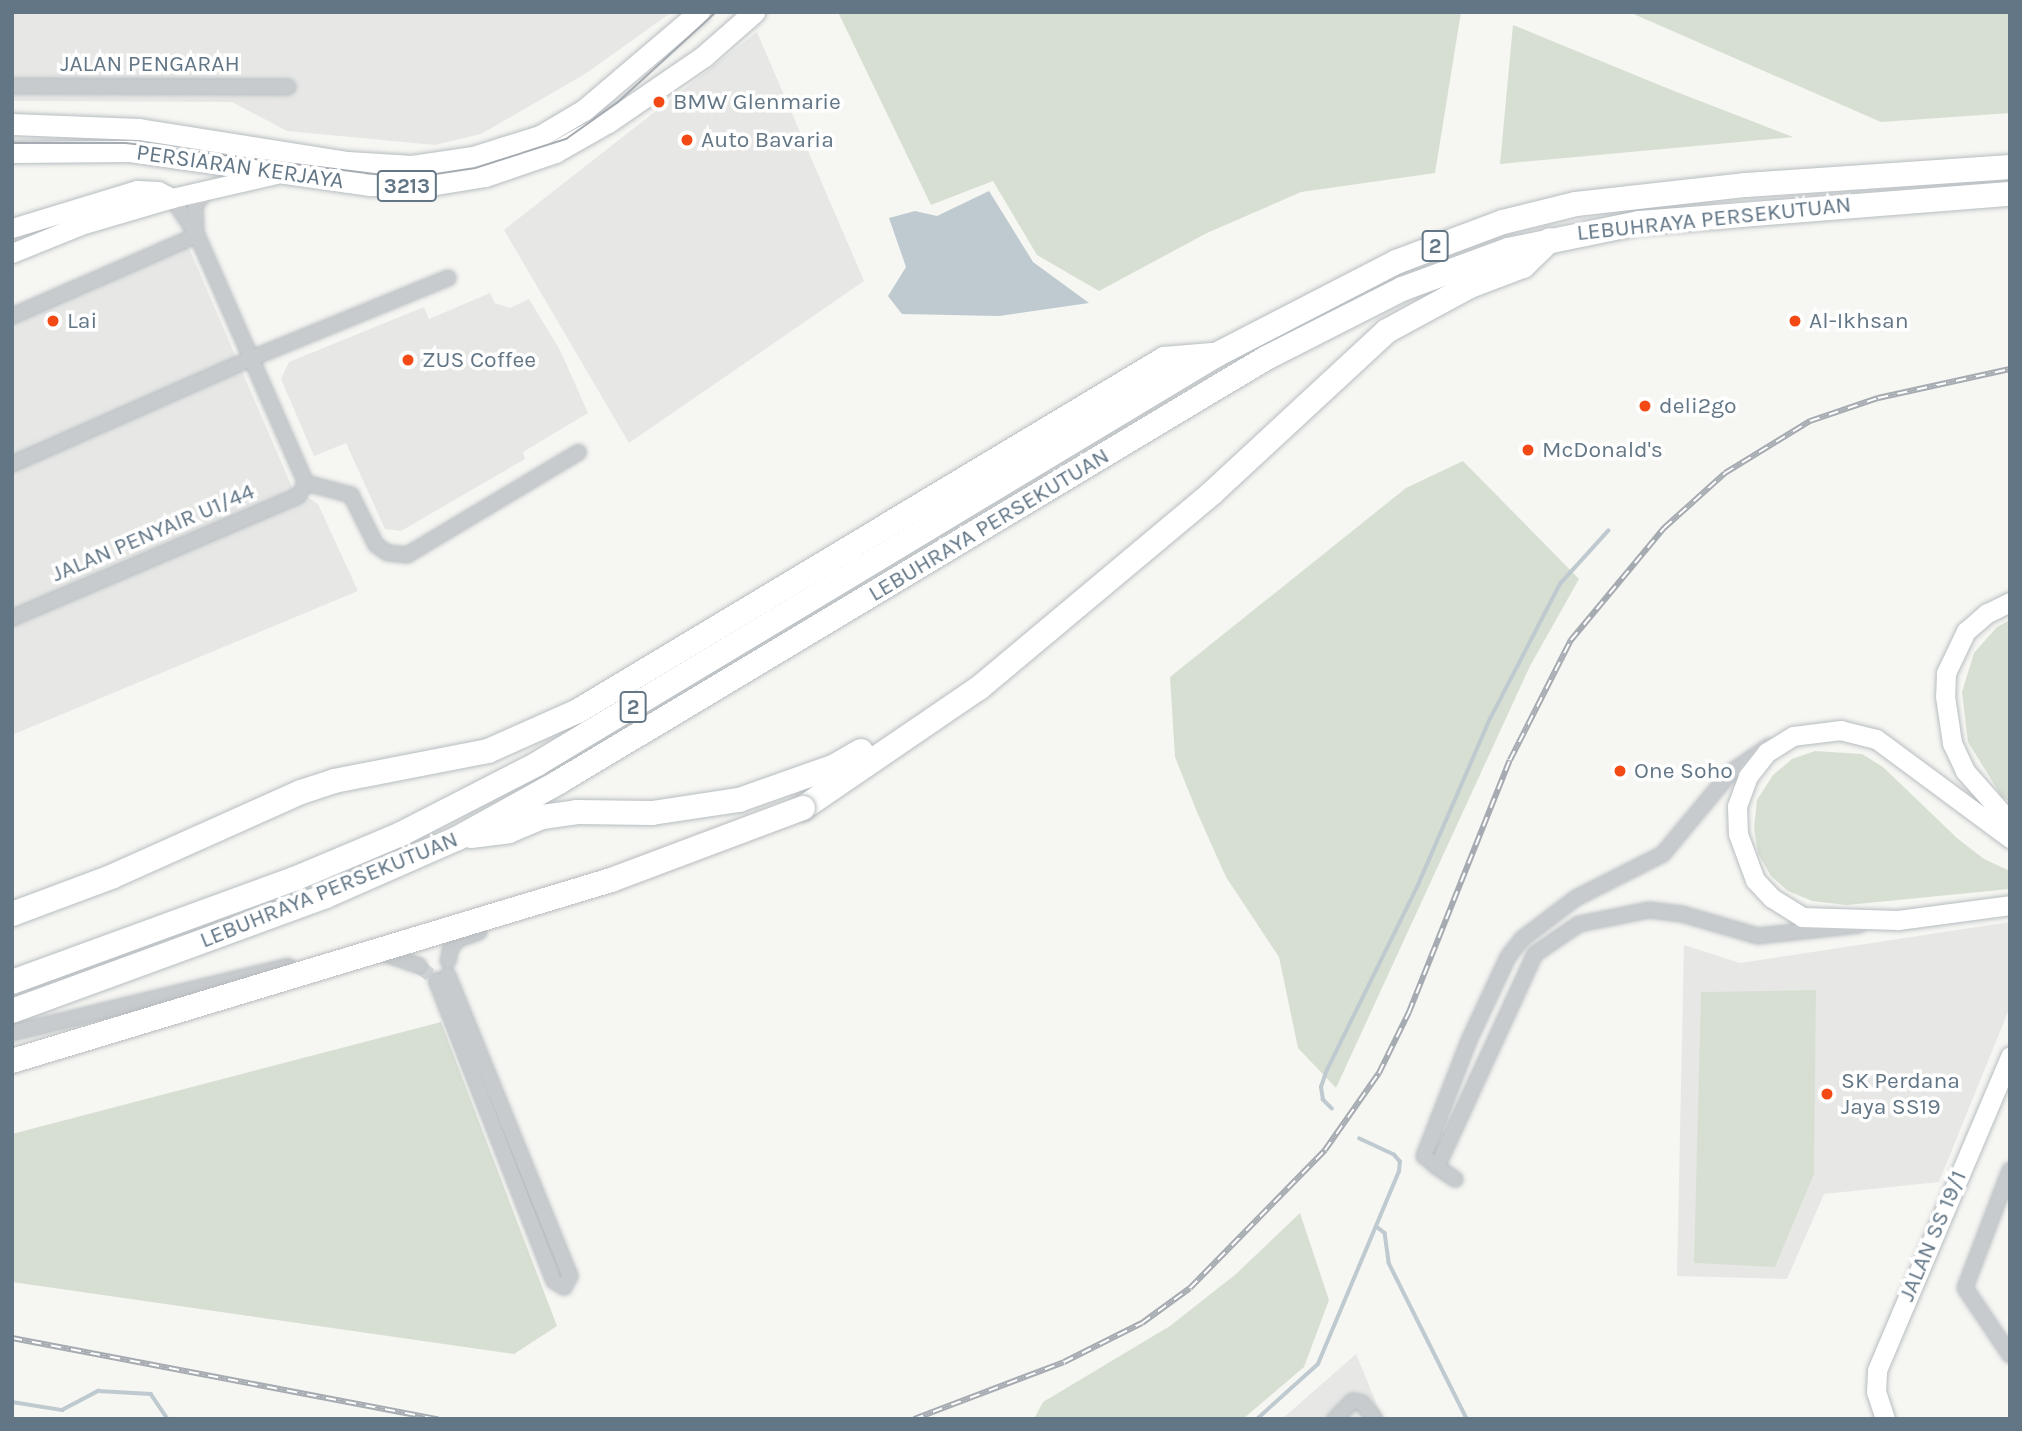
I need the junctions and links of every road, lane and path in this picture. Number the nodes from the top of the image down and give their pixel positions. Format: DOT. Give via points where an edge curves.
graph roads {
  1 [pos="699,12"];
  2 [pos="754,12"];
  3 [pos="12,86"];
  4 [pos="288,87"];
  5 [pos="12,124"];
  6 [pos="12,152"];
  7 [pos="2010,167"];
  8 [pos="277,174"];
  9 [pos="208,189"];
  10 [pos="2010,194"];
  11 [pos="172,198"];
  12 [pos="12,228"];
  13 [pos="197,235"];
  14 [pos="1550,239"];
  15 [pos="12,253"];
  16 [pos="448,278"];
  17 [pos="12,316"];
  18 [pos="1216,355"];
  19 [pos="252,358"];
  20 [pos="579,452"];
  21 [pos="12,464"];
  22 [pos="306,483"];
  23 [pos="2010,602"];
  24 [pos="12,618"];
  25 [pos="979,688"];
  26 [pos="1784,741"];
  27 [pos="841,782"];
  28 [pos="2010,822"];
  29 [pos="457,838"];
  30 [pos="2010,838"];
  31 [pos="2010,905"];
  32 [pos="12,914"];
  33 [pos="1898,920"];
  34 [pos="419,966"];
  35 [pos="444,972"];
  36 [pos="12,982"];
  37 [pos="12,1011"];
  38 [pos="12,1033"];
  39 [pos="1470,1038"];
  40 [pos="1490,1047"];
  41 [pos="2010,1055"];
  42 [pos="12,1061"];
  43 [pos="1437,1167"];
  44 [pos="2010,1170"];
  45 [pos="1455,1179"];
  46 [pos="2010,1355"];
  47 [pos="1335,1419"];
  48 [pos="1375,1419"];
  49 [pos="1885,1419"];
  1 -- 5 [label="main road, PERSIARAN KERJAYA / 3213" via="584,110 540,136 473,158 412,166 347,162 139,129"];
  2 -- 8 [label="main road, PERSIARAN KERJAYA / 3213" via="704,56 608,122 555,152 485,176 425,186 369,185"];
  3 -- 4 [label="street, JALAN PENGARAH"];
  6 -- 8 [label="main road, PERSIARAN KERJAYA / 3213" via="130,151"];
  7 -- 18 [label="highway, LEBUHRAYA PERSEKUTUAN / 2" via="1672,191 1528,216 1396,261"];
  8 -- 9 [label="street"];
  9 -- 11 [label="street"];
  9 -- 13 [label="street" via="195,205"];
  10 -- 14 [label="highway, LEBUHRAYA PERSEKUTUAN / 2" via="1749,211"];
  11 -- 12 [label="street" via="158,191 137,190"];
  11 -- 13 [label="street"];
  11 -- 15 [label="street"];
  13 -- 17 [label="street"];
  13 -- 19 [label="street"];
  14 -- 25 [label="highway" via="1523,266 1470,286 1387,331 1212,493"];
  14 -- 29 [label="highway, LEBUHRAYA PERSEKUTUAN / 2" via="1464,264 1402,289 1266,358 559,782"];
  16 -- 19 [label="street"];
  18 -- 32 [label="highway" via="1164,359 578,711 488,751 334,781 301,792 111,877"];
  18 -- 36 [label="highway, LEBUHRAYA PERSEKUTUAN / 2" via="525,771 401,834 306,874"];
  19 -- 21 [label="street"];
  19 -- 22 [label="street"];
  20 -- 22 [label="street" via="407,555 388,553 376,545 351,495"];
  22 -- 24 [label="street, JALAN PENYAIR U1/44" via="298,496"];
  23 -- 28 [label="street" via="1966,631 1946,673 1945,696 1952,743 1965,771"];
  25 -- 27 [label="highway"];
  25 -- 29 [label="highway" via="835,766 739,800 652,813 576,812 542,817 509,831"];
  26 -- 30 [label="street" via="1819,730 1859,732 1896,753"];
  26 -- 33 [label="street" via="1757,762 1737,806 1738,834 1755,880 1772,898 1802,917"];
  26 -- 39 [label="street" via="1747,757 1663,854 1576,898 1522,939 1508,957"];
  27 -- 35 [label="street" via="831,799 754,836 459,939 451,947"];
  27 -- 42 [label="highway, bridge" via="803,808 611,880"];
  29 -- 37 [label="highway, LEBUHRAYA PERSEKUTUAN / 2" via="326,896"];
  31 -- 33 [label="street"];
  33 -- 40 [label="street" via="1758,936 1682,914 1649,910 1579,924 1535,954"];
  34 -- 38 [label="street" via="399,955 377,953 322,958"];
  35 -- 35 [label="street" via="570,1276 564,1287 554,1281"];
  39 -- 40 [label="street"];
  39 -- 43 [label="street" via="1424,1150 1427,1161"];
  40 -- 43 [label="street"];
  41 -- 49 [label="street, JALAN SS 19/1" via="1877,1370 1876,1392"];
  43 -- 45 [label="street"];
  44 -- 46 [label="street" via="1965,1288"];
  47 -- 48 [label="street" via="1353,1401 1362,1403"];
}
